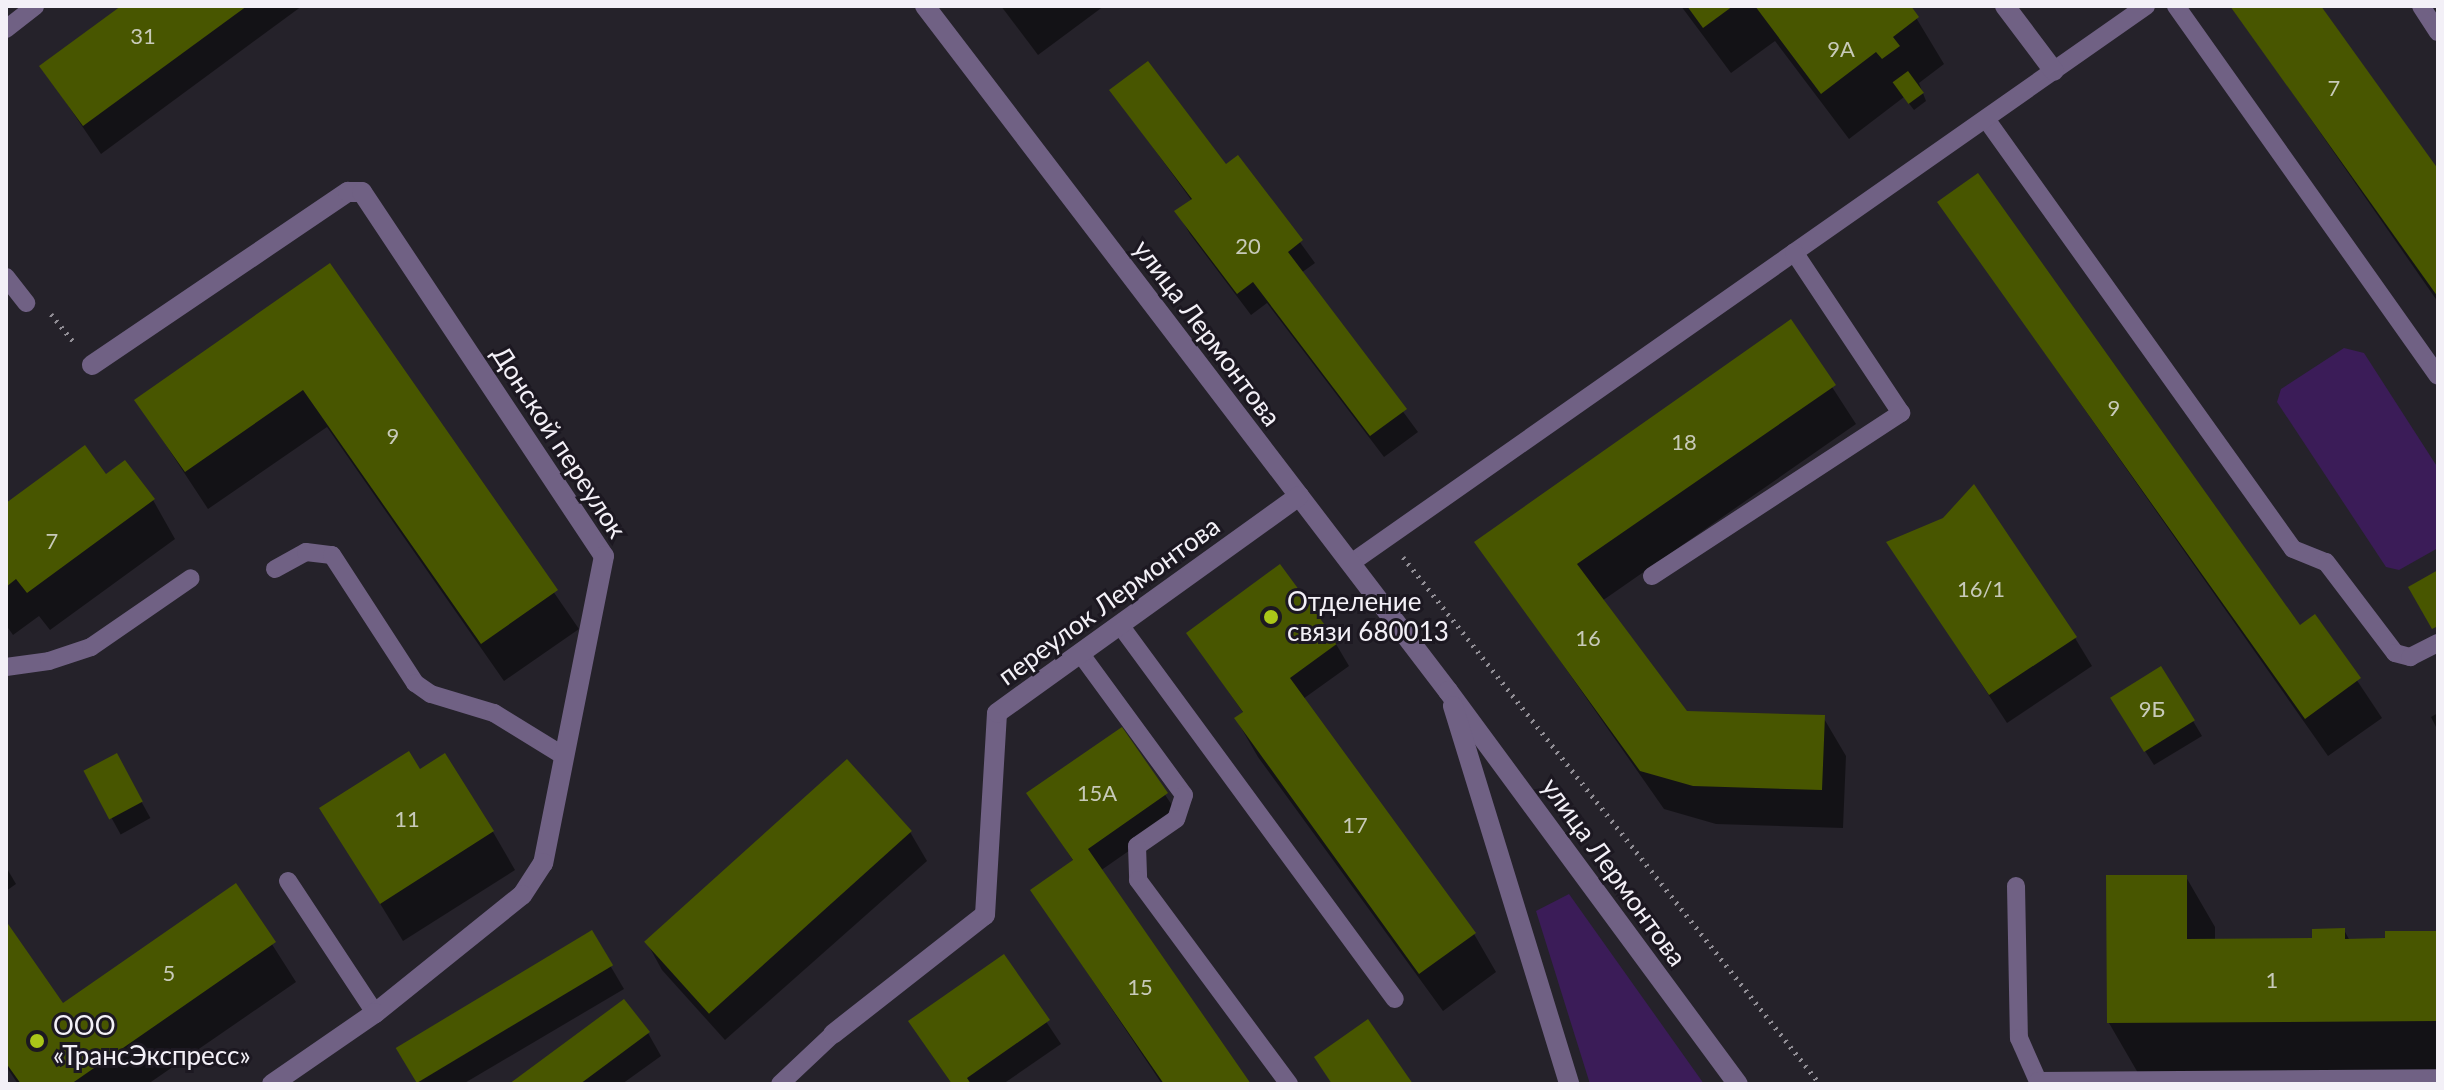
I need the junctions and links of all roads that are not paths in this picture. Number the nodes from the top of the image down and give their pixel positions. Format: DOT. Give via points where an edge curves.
graph roads {
  1 [pos="35,6"];
  2 [pos="925,6"];
  3 [pos="2005,6"];
  4 [pos="2146,6"];
  5 [pos="2176,6"];
  6 [pos="2421,6"];
  7 [pos="6,29"];
  8 [pos="2438,32"];
  9 [pos="2054,71"];
  10 [pos="1986,119"];
  11 [pos="1794,252"];
  12 [pos="6,277"];
  13 [pos="26,303"];
  14 [pos="92,365"];
  15 [pos="2438,376"];
  16 [pos="1299,496"];
  17 [pos="1351,563"];
  18 [pos="275,569"];
  19 [pos="1652,576"];
  20 [pos="191,578"];
  21 [pos="1120,625"];
  22 [pos="2438,643"];
  23 [pos="1080,653"];
  24 [pos="6,667"];
  25 [pos="1448,691"];
  26 [pos="564,756"];
  27 [pos="288,881"];
  28 [pos="2016,886"];
  29 [pos="1395,999"];
  30 [pos="375,1013"];
  31 [pos="833,1034"];
  32 [pos="2438,1078"];
  33 [pos="272,1084"];
  34 [pos="780,1084"];
  35 [pos="1289,1084"];
  36 [pos="1569,1084"];
  37 [pos="1738,1084"];
  1 -- 7 [label="lane"];
  2 -- 16 [label="street, улица Лермонтова"];
  3 -- 9 [label="street"];
  4 -- 9 [label="lane"];
  5 -- 15 [label="lane"];
  6 -- 8 [label="lane"];
  9 -- 10 [label="lane"];
  10 -- 11 [label="lane"];
  10 -- 22 [label="lane" via="2293,549 2326,562 2395,653 2410,657"];
  11 -- 17 [label="lane"];
  11 -- 19 [label="lane" via="1901,413"];
  12 -- 13 [label="lane"];
  14 -- 26 [label="street, Донской переулок" via="348,192 368,196 604,556"];
  16 -- 17 [label="street, улица Лермонтова"];
  16 -- 21 [label="street, переулок Лермонтова"];
  17 -- 25 [label="street, улица Лермонтова"];
  18 -- 26 [label="lane" via="306,552 332,555 415,683 431,694 494,713"];
  20 -- 24 [label="lane" via="91,647 49,661"];
  21 -- 23 [label="street, переулок Лермонтова"];
  21 -- 29 [label="lane"];
  23 -- 31 [label="street, переулок Лермонтова" via="997,713 985,915"];
  23 -- 35 [label="lane" via="1184,795 1176,819 1137,846 1138,880"];
  25 -- 36 [label="street, улица Лермонтова"];
  25 -- 37 [label="street, улица Лермонтова"];
  26 -- 30 [label="street, Донской переулок" via="543,863 522,895"];
  27 -- 30 [label="lane"];
  28 -- 32 [label="lane" via="2019,1038 2038,1081"];
  30 -- 33 [label="street, Донской переулок"];
  31 -- 34 [label="lane"];
}
